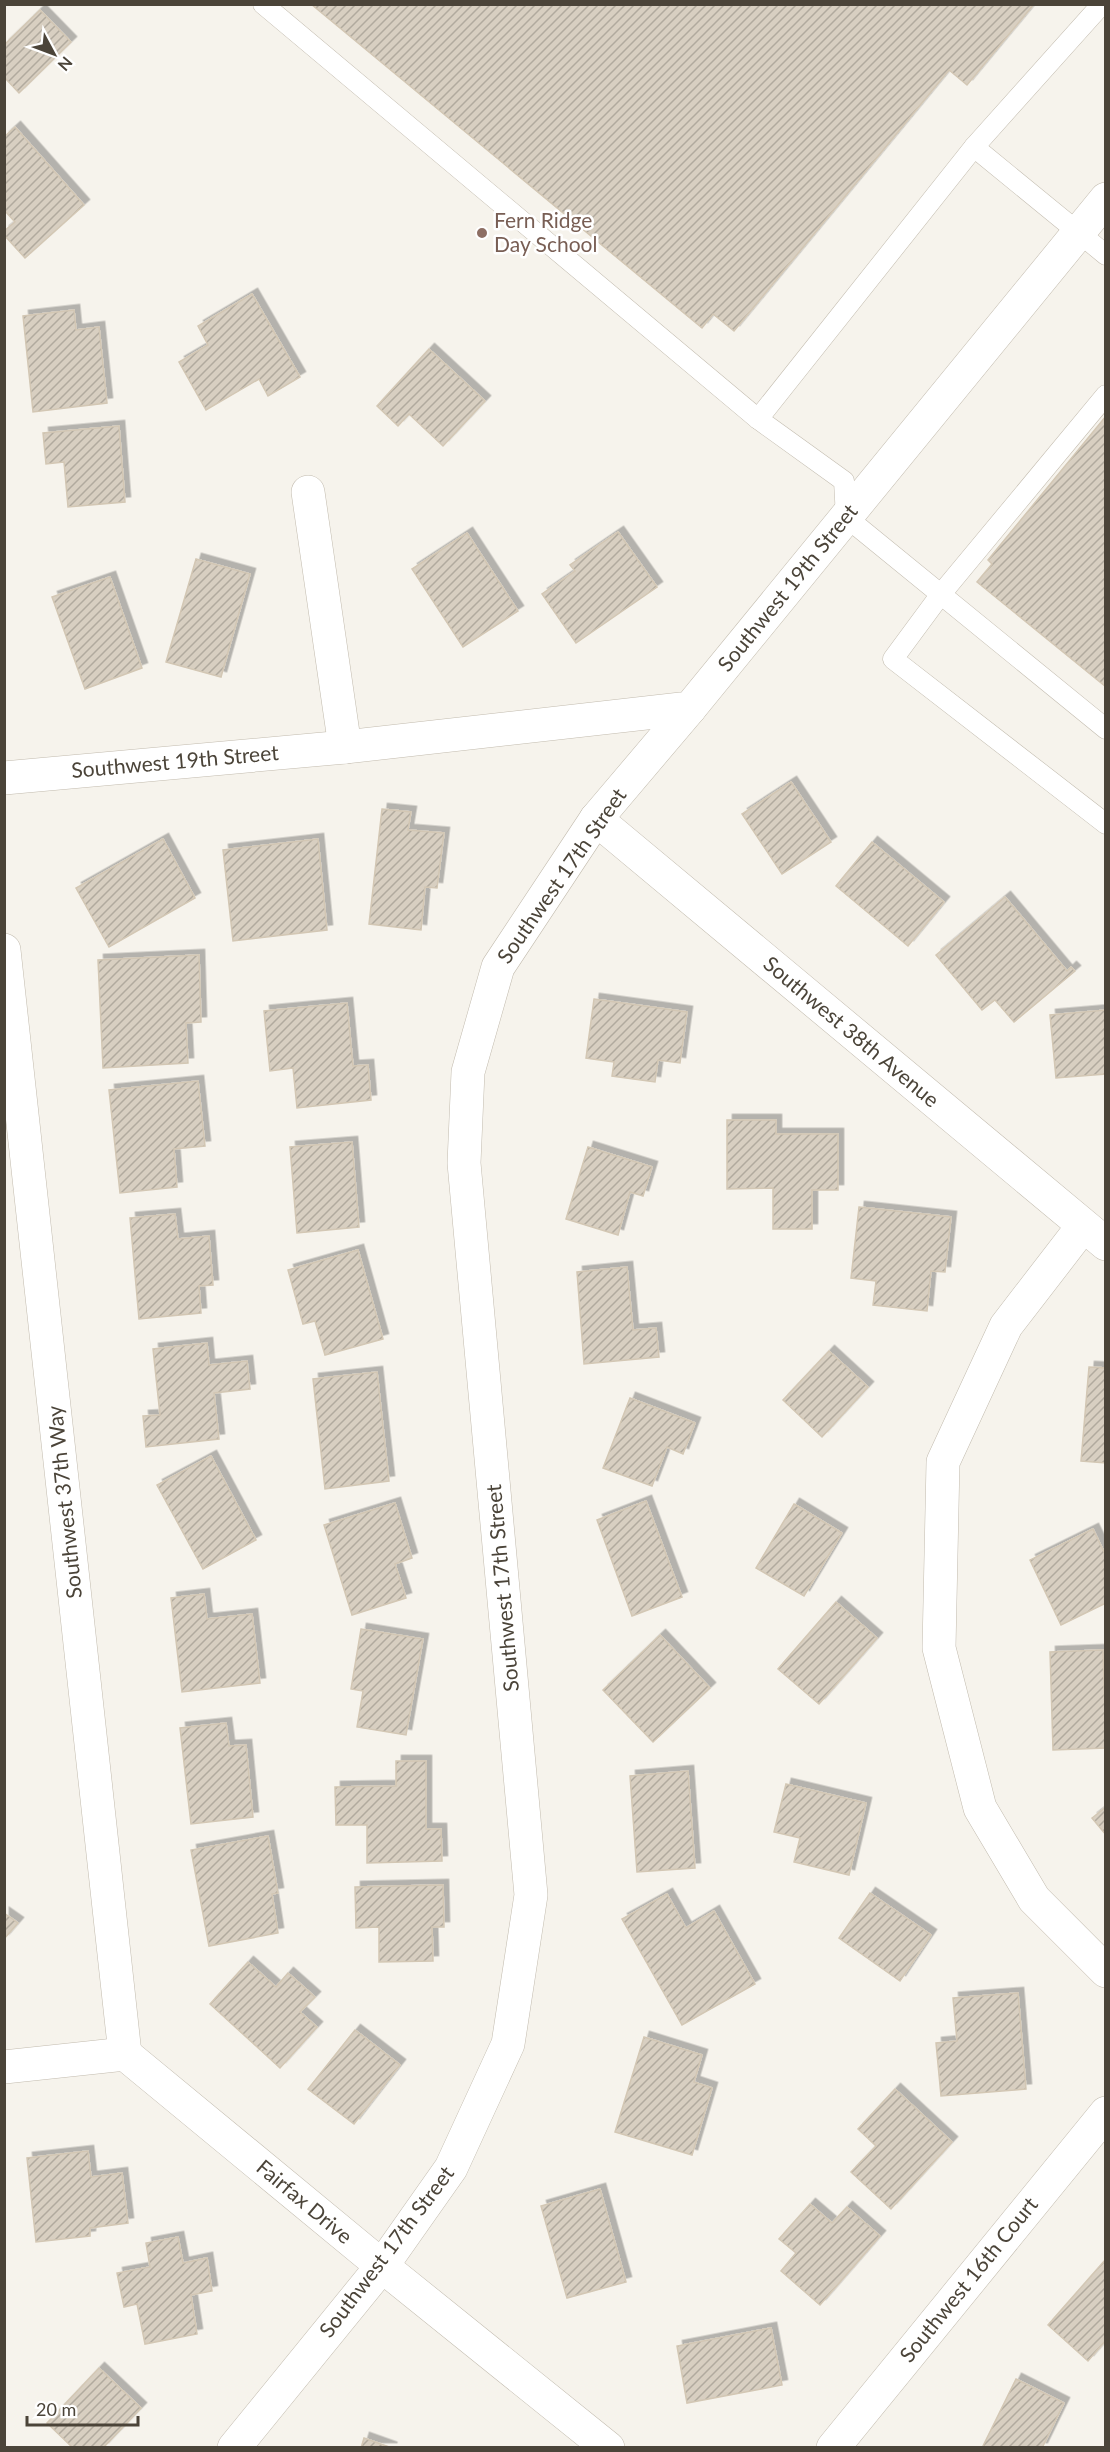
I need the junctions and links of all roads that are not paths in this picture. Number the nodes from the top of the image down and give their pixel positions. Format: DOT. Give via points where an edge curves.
graph roads {
  1 [pos="263,4"];
  2 [pos="1102,4"];
  3 [pos="974,147"];
  4 [pos="1106,199"];
  5 [pos="1078,233"];
  6 [pos="1106,255"];
  7 [pos="1106,395"];
  8 [pos="758,419"];
  9 [pos="308,492"];
  10 [pos="846,517"];
  11 [pos="941,594"];
  12 [pos="690,708"];
  13 [pos="1106,729"];
  14 [pos="345,747"];
  15 [pos="4,778"];
  16 [pos="596,819"];
  17 [pos="1106,824"];
  18 [pos="4,950"];
  19 [pos="1094,1235"];
  20 [pos="1106,1971"];
  21 [pos="125,2054"];
  22 [pos="4,2067"];
  23 [pos="1106,2114"];
  24 [pos="381,2266"];
  25 [pos="234,2448"];
  26 [pos="608,2448"];
  27 [pos="833,2448"];
  1 -- 8 [label="lane"];
  2 -- 3 [label="lane"];
  3 -- 5 [label="lane"];
  3 -- 8 [label="lane"];
  4 -- 5 [label="street, Southwest 19th Street"];
  5 -- 6 [label="lane"];
  5 -- 10 [label="street, Southwest 19th Street"];
  7 -- 11 [label="lane"];
  8 -- 10 [label="lane" via="844,482"];
  9 -- 14 [label="street"];
  10 -- 11 [label="lane"];
  10 -- 12 [label="street, Southwest 19th Street"];
  11 -- 13 [label="lane"];
  11 -- 17 [label="lane" via="893,659"];
  12 -- 14 [label="street, Southwest 19th Street"];
  12 -- 16 [label="street, Southwest 17th Street"];
  14 -- 15 [label="street, Southwest 19th Street"];
  16 -- 19 [label="street, Southwest 38th Avenue"];
  16 -- 24 [label="street, Southwest 17th Street" via="498,967 468,1072 464,1163 531,1895 508,2044 451,2168"];
  18 -- 21 [label="street, Southwest 37th Way"];
  19 -- 20 [label="street" via="1006,1326 943,1462 939,1648 980,1808 1034,1899"];
  21 -- 22 [label="street"];
  21 -- 24 [label="street, Fairfax Drive"];
  23 -- 27 [label="street, Southwest 16th Court"];
  24 -- 25 [label="street, Southwest 17th Street"];
  24 -- 26 [label="street, Fairfax Drive"];
}
